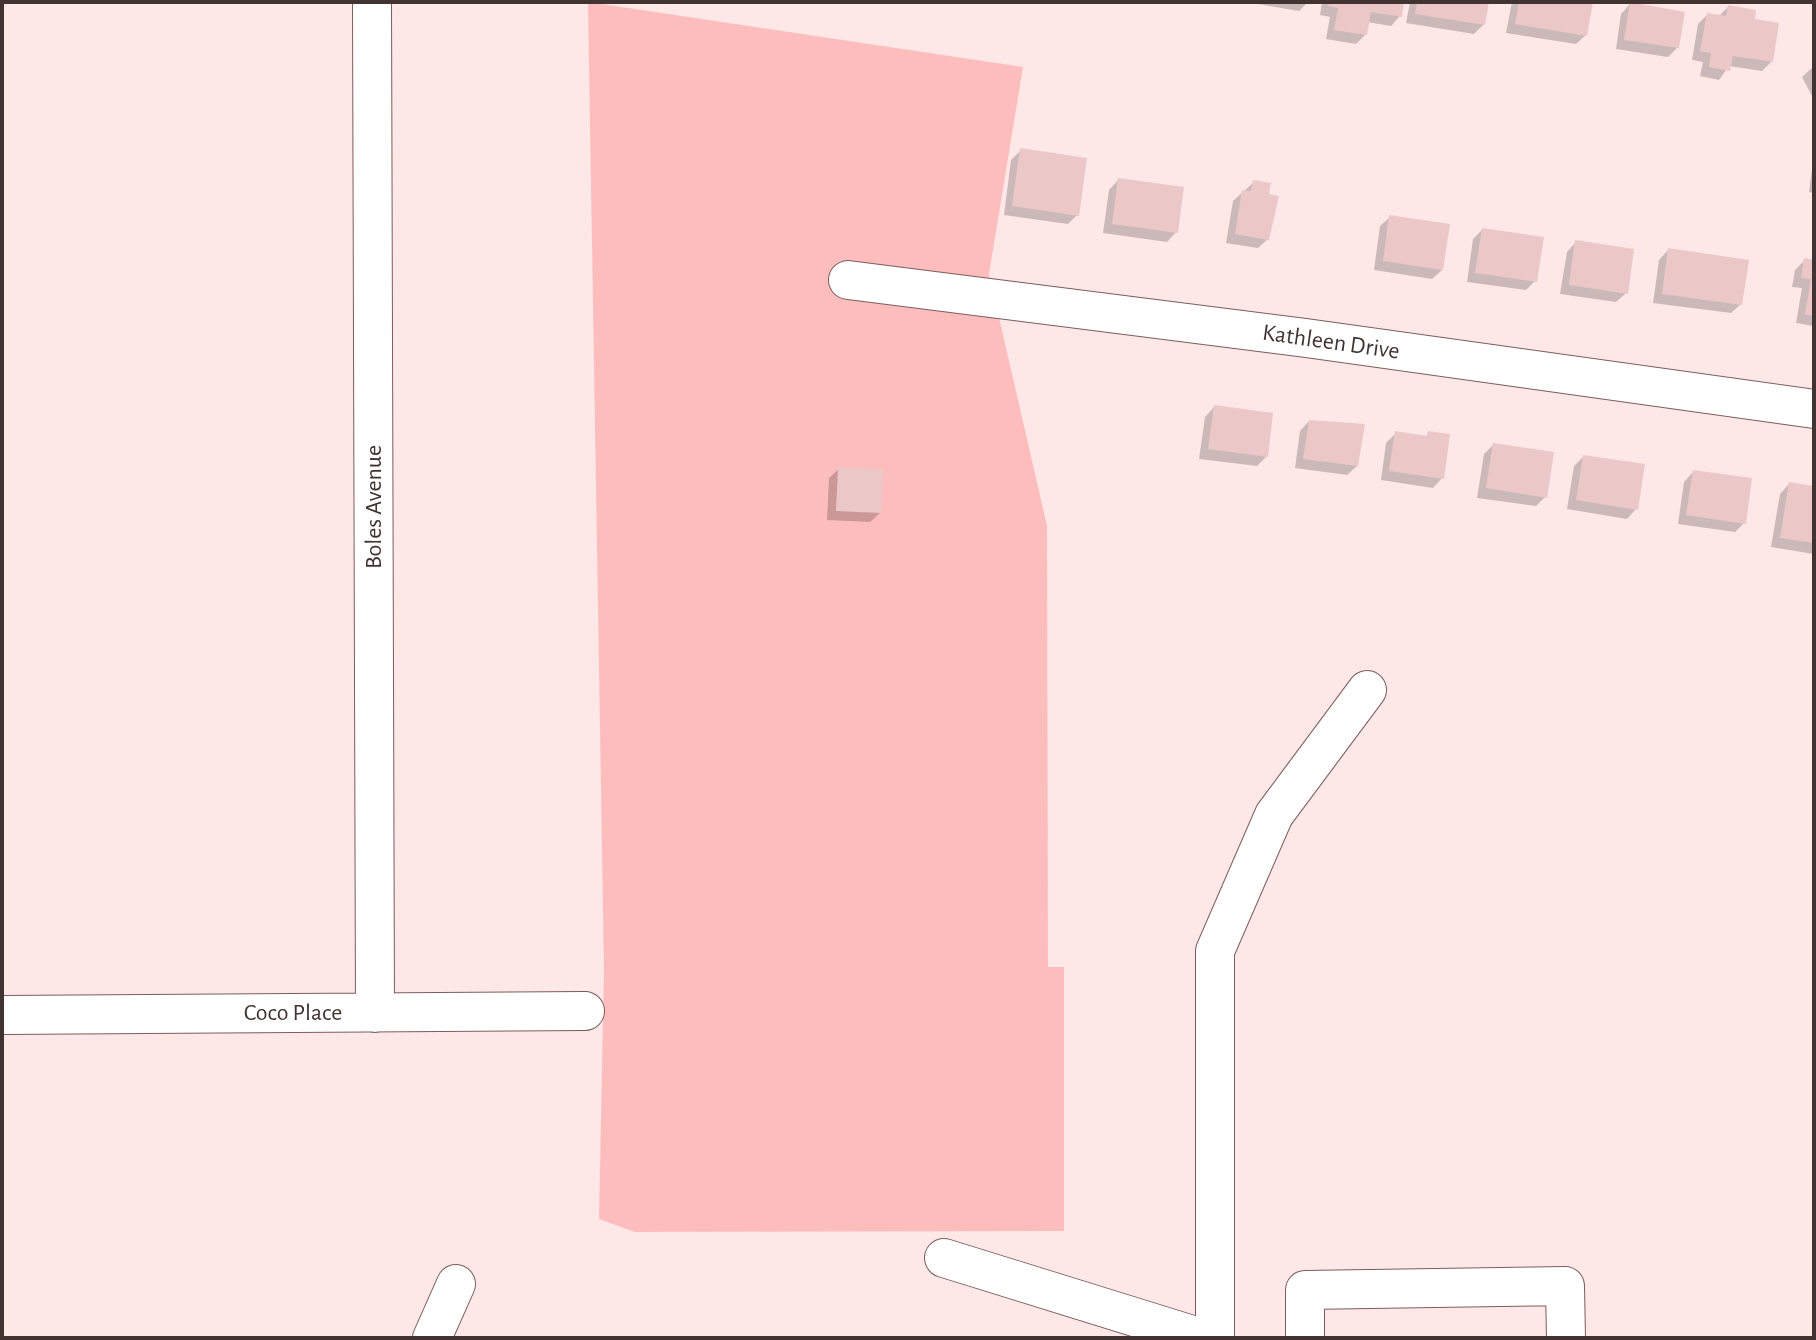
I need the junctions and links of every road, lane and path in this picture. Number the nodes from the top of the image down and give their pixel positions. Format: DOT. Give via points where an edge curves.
graph roads {
  1 [pos="372,2"];
  2 [pos="848,280"];
  3 [pos="1814,409"];
  4 [pos="1367,690"];
  5 [pos="585,1011"];
  6 [pos="375,1013"];
  7 [pos="2,1015"];
  8 [pos="944,1258"];
  9 [pos="456,1284"];
  10 [pos="432,1338"];
  11 [pos="1202,1338"];
  12 [pos="1215,1338"];
  13 [pos="1305,1338"];
  14 [pos="1566,1338"];
  1 -- 6 [label="street, Boles Avenue"];
  2 -- 3 [label="street, Kathleen Drive"];
  4 -- 12 [label="street" via="1274,815 1215,951"];
  5 -- 6 [label="street, Coco Place"];
  6 -- 7 [label="street, Coco Place"];
  8 -- 11 [label="street"];
  9 -- 10 [label="street"];
  13 -- 14 [label="street" via="1305,1290 1565,1286"];
}
